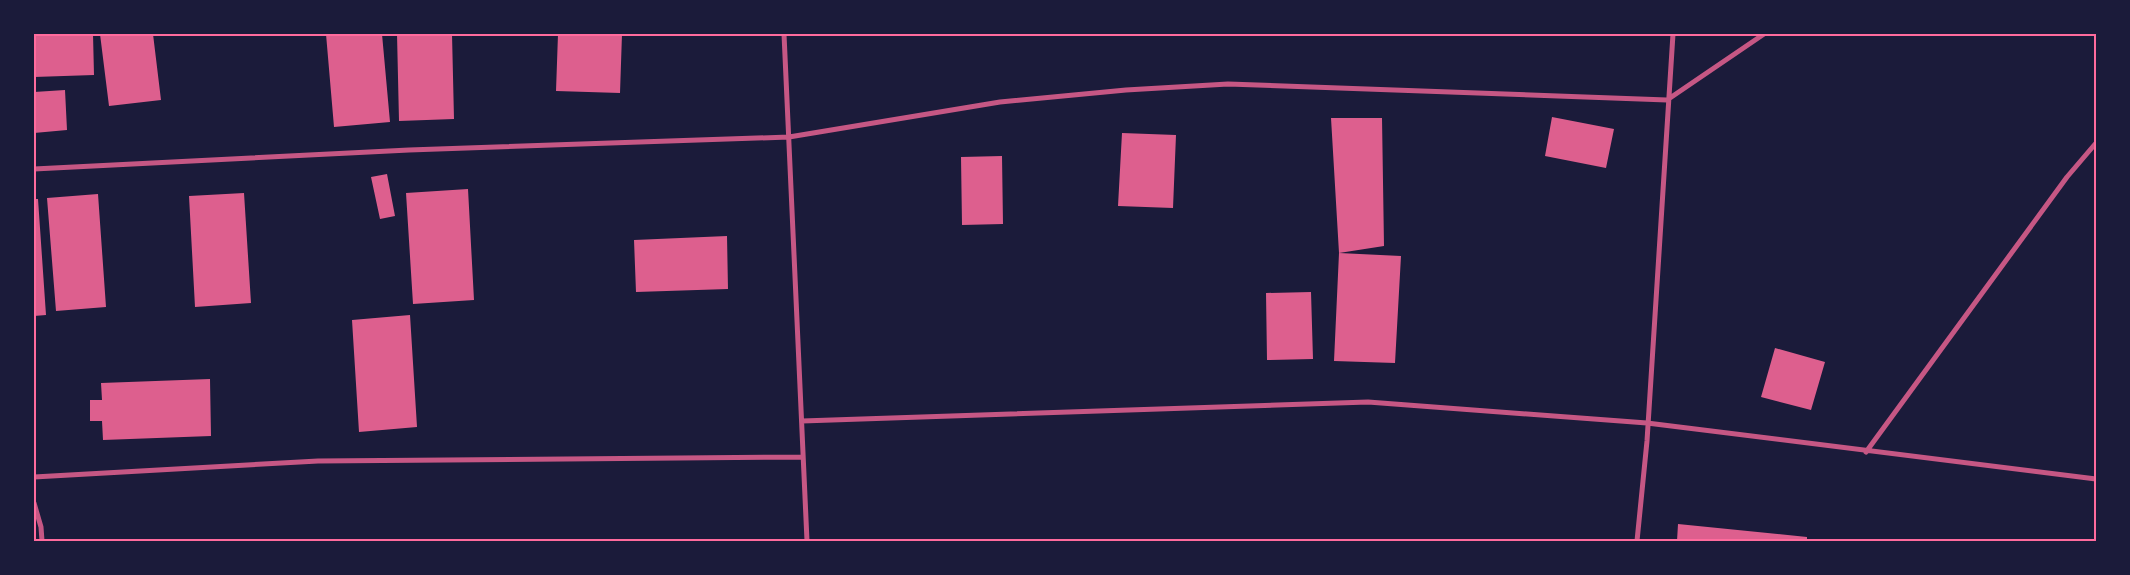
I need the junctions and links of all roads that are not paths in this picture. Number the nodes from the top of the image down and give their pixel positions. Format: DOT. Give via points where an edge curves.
graph roads {
  1 [pos="784,34"];
  2 [pos="1672,34"];
  3 [pos="1764,34"];
  4 [pos="1667,100"];
  5 [pos="789,137"];
  6 [pos="2096,143"];
  7 [pos="34,169"];
  8 [pos="802,421"];
  9 [pos="1648,423"];
  10 [pos="1866,452"];
  11 [pos="803,457"];
  12 [pos="34,477"];
  13 [pos="2096,479"];
  14 [pos="34,503"];
  15 [pos="42,541"];
  16 [pos="807,541"];
  17 [pos="1637,541"];
  1 -- 5 [label="street"];
  2 -- 4 [label="street"];
  3 -- 4 [label="street"];
  4 -- 5 [label="street" via="1228,84 1000,102"];
  4 -- 9 [label="street"];
  5 -- 7 [label="street" via="410,150"];
  5 -- 8 [label="street"];
  6 -- 10 [label="street" via="2067,177"];
  8 -- 9 [label="street" via="1368,402"];
  8 -- 11 [label="street"];
  9 -- 10 [label="street"];
  9 -- 17 [label="street"];
  10 -- 13 [label="street"];
  11 -- 12 [label="street" via="318,461"];
  11 -- 16 [label="street"];
  14 -- 15 [label="street"];
}
